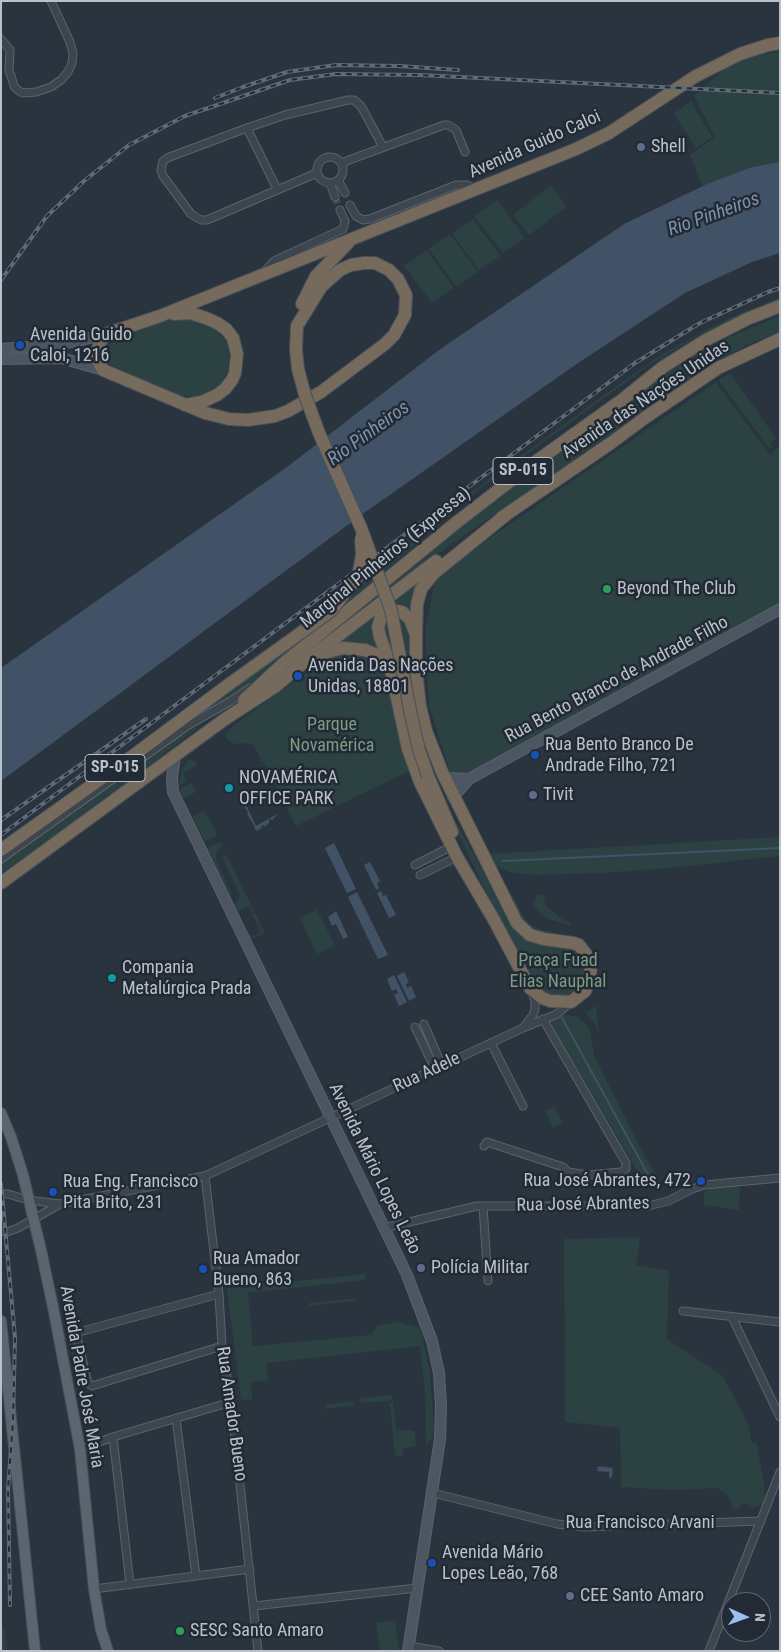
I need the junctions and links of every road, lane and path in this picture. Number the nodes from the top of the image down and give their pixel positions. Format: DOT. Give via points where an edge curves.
graph roads {
  1 [pos="52,1"];
  2 [pos="1,39"];
  3 [pos="780,43"];
  4 [pos="247,128"];
  5 [pos="383,147"];
  6 [pos="465,152"];
  7 [pos="340,163"];
  8 [pos="317,173"];
  9 [pos="338,180"];
  10 [pos="330,183"];
  11 [pos="277,189"];
  12 [pos="477,190"];
  13 [pos="344,193"];
  14 [pos="335,197"];
  15 [pos="350,205"];
  16 [pos="340,210"];
  17 [pos="360,219"];
  18 [pos="345,225"];
  19 [pos="352,239"];
  20 [pos="262,275"];
  21 [pos="780,306"];
  22 [pos="160,316"];
  23 [pos="297,326"];
  24 [pos="106,334"];
  25 [pos="780,339"];
  26 [pos="1,350"];
  27 [pos="1,358"];
  28 [pos="103,370"];
  29 [pos="185,405"];
  30 [pos="507,514"];
  31 [pos="361,528"];
  32 [pos="780,609"];
  33 [pos="416,636"];
  34 [pos="309,658"];
  35 [pos="284,663"];
  36 [pos="394,678"];
  37 [pos="225,719"];
  38 [pos="175,756"];
  39 [pos="444,778"];
  40 [pos="469,779"];
  41 [pos="453,797"];
  42 [pos="1,850"];
  43 [pos="454,852"];
  44 [pos="1,859"];
  45 [pos="414,865"];
  46 [pos="467,872"];
  47 [pos="420,875"];
  48 [pos="1,883"];
  49 [pos="530,988"];
  50 [pos="571,1002"];
  51 [pos="543,1019"];
  52 [pos="424,1024"];
  53 [pos="415,1027"];
  54 [pos="523,1028"];
  55 [pos="491,1043"];
  56 [pos="442,1066"];
  57 [pos="435,1069"];
  58 [pos="523,1106"];
  59 [pos="1,1113"];
  60 [pos="330,1118"];
  61 [pos="484,1146"];
  62 [pos="205,1176"];
  63 [pos="779,1178"];
  64 [pos="1,1194"];
  65 [pos="28,1200"];
  66 [pos="60,1204"];
  67 [pos="483,1206"];
  68 [pos="34,1218"];
  69 [pos="384,1228"];
  70 [pos="1,1231"];
  71 [pos="488,1281"];
  72 [pos="219,1294"];
  73 [pos="683,1311"];
  74 [pos="732,1317"];
  75 [pos="1,1320"];
  76 [pos="780,1322"];
  77 [pos="222,1346"];
  78 [pos="232,1402"];
  79 [pos="780,1417"];
  80 [pos="176,1418"];
  81 [pos="113,1437"];
  82 [pos="80,1449"];
  83 [pos="780,1472"];
  84 [pos="433,1493"];
  85 [pos="761,1521"];
  86 [pos="250,1569"];
  87 [pos="196,1576"];
  88 [pos="130,1584"];
  89 [pos="417,1588"];
  90 [pos="94,1589"];
  91 [pos="254,1606"];
  92 [pos="408,1648"];
  93 [pos="35,1651"];
  94 [pos="108,1651"];
  95 [pos="258,1651"];
  96 [pos="439,1651"];
  97 [pos="709,1651"];
  1 -- 2 [label="street" via="72,53 72,63 61,80 51,87 23,93 14,86 9,70 10,50"];
  3 -- 12 [label="highway, Avenida Guido Caloi / SP-015" via="740,54 696,76 594,141"];
  4 -- 5 [label="street" via="298,112 354,100 361,106"];
  4 -- 11 [label="street"];
  4 -- 11 [label="street" via="167,158 161,164 163,176 191,214 200,220 207,220"];
  5 -- 6 [label="street" via="448,125 456,130"];
  5 -- 7 [label="street"];
  7 -- 8 [label="street" via="334,158 325,158 318,164"];
  7 -- 9 [label="street" via="342,172"];
  8 -- 10 [label="street"];
  8 -- 11 [label="street"];
  9 -- 10 [label="street"];
  9 -- 13 [label="street"];
  10 -- 14 [label="street"];
  12 -- 17 [label="street" via="456,185 370,219"];
  12 -- 19 [label="highway, Avenida Guido Caloi / SP-015"];
  15 -- 17 [label="street"];
  16 -- 18 [label="street"];
  17 -- 18 [label="street"];
  18 -- 20 [label="street" via="343,229 274,261"];
  19 -- 20 [label="highway, Avenida Guido Caloi"];
  19 -- 23 [label="highway, SP-015" via="316,276 302,303"];
  20 -- 22 [label="highway, Avenida Guido Caloi"];
  21 -- 35 [label="highway, Marginal Pinheiros (Expressa) / SP-015" via="706,340 663,366 470,512"];
  22 -- 24 [label="highway"];
  22 -- 29 [label="highway" via="190,313 206,318 221,326 232,338 237,354 232,380 217,395"];
  23 -- 29 [label="highway" via="316,293 340,270 351,265 375,263 389,270 403,286 407,304 394,335 321,392 288,411 248,420 229,419"];
  23 -- 31 [label="highway, SP-015, bridge" via="296,350 304,394"];
  24 -- 26 [label="street"];
  24 -- 28 [label="highway" via="97,352"];
  25 -- 30 [label="highway, Avenida das Nações Unidas" via="718,368"];
  27 -- 28 [label="street" via="61,358"];
  28 -- 29 [label="highway"];
  30 -- 33 [label="highway" via="424,583 419,595"];
  30 -- 34 [label="highway, Avenida das Nações Unidas" via="453,549"];
  31 -- 42 [label="highway, SP-015, bridge" via="362,556 358,576 331,611"];
  31 -- 46 [label="highway, bridge" via="391,610 419,750"];
  32 -- 40 [label="street, Rua Bento Branco de Andrade Filho"];
  33 -- 36 [label="highway" via="410,619 402,612 392,610 381,617 378,631"];
  33 -- 39 [label="highway" via="420,706"];
  34 -- 36 [label="highway" via="343,648 365,650 384,662"];
  34 -- 37 [label="highway, Avenida das Nações Unidas" via="276,686"];
  35 -- 37 [label="highway, Marginal Pinheiros (Expressa) / SP-015"];
  35 -- 44 [label="street" via="230,702 179,732"];
  36 -- 43 [label="highway" via="408,748 420,782"];
  37 -- 38 [label="highway, Avenida das Nações Unidas / SP-015"];
  38 -- 48 [label="highway, Avenida das Nações Unidas / SP-015"];
  38 -- 60 [label="street, Avenida Mário Lopes Leão" via="173,792"];
  39 -- 40 [label="street"];
  39 -- 41 [label="highway"];
  40 -- 41 [label="street, Rua Bento Branco de Andrade Filho"];
  41 -- 50 [label="highway" via="520,928 538,937 573,943 586,954 590,980 585,990"];
  43 -- 45 [label="street"];
  43 -- 46 [label="highway"];
  43 -- 47 [label="street"];
  46 -- 49 [label="highway"];
  49 -- 50 [label="highway" via="550,1001"];
  49 -- 54 [label="street" via="535,1009"];
  50 -- 51 [label="street, Rua Adele" via="557,1014"];
  51 -- 54 [label="street, Rua Adele"];
  51 -- 61 [label="street" via="626,1163 626,1169 588,1175 568,1172 563,1167 488,1142"];
  52 -- 56 [label="street"];
  53 -- 57 [label="street"];
  54 -- 55 [label="street, Rua Adele"];
  55 -- 56 [label="street, Rua Adele"];
  55 -- 58 [label="street"];
  56 -- 57 [label="street, Rua Adele"];
  57 -- 60 [label="street, Rua Adele"];
  59 -- 65 [label="main road, Avenida Padre José Maria" via="17,1156"];
  60 -- 62 [label="street, Rua Adele"];
  60 -- 69 [label="street, Avenida Mário Lopes Leão"];
  62 -- 66 [label="street, Rua Adele"];
  62 -- 72 [label="street, Rua Amador Bueno"];
  63 -- 67 [label="street, Rua José Abrantes" via="704,1185 668,1201 638,1207"];
  64 -- 65 [label="street"];
  65 -- 66 [label="street"];
  65 -- 68 [label="main road, Avenida Padre José Maria"];
  66 -- 68 [label="street"];
  67 -- 69 [label="street, Rua José Abrantes"];
  67 -- 71 [label="street"];
  68 -- 70 [label="street" via="18,1228"];
  68 -- 82 [label="main road, Avenida Padre José Maria"];
  69 -- 84 [label="street, Avenida Mário Lopes Leão" via="424,1317 438,1362 440,1439"];
  72 -- 77 [label="street, Rua Amador Bueno"];
  72 -- 77 [label="street" via="79,1332 77,1337 88,1383 92,1386"];
  73 -- 74 [label="street"];
  74 -- 76 [label="street"];
  74 -- 79 [label="street"];
  75 -- 93 [label="main road"];
  77 -- 78 [label="street, Rua Amador Bueno"];
  78 -- 80 [label="street"];
  78 -- 86 [label="street, Rua Amador Bueno"];
  80 -- 81 [label="street"];
  80 -- 87 [label="street"];
  81 -- 82 [label="street"];
  81 -- 88 [label="street"];
  82 -- 90 [label="main road, Avenida Padre José Maria"];
  83 -- 85 [label="street"];
  84 -- 85 [label="street, Rua Francisco Arvani" via="557,1524 584,1527"];
  84 -- 89 [label="street, Avenida Mário Lopes Leão"];
  85 -- 97 [label="street"];
  86 -- 87 [label="street"];
  86 -- 91 [label="street, Rua Amador Bueno"];
  87 -- 88 [label="street"];
  88 -- 90 [label="street"];
  89 -- 91 [label="street"];
  89 -- 92 [label="street, Avenida Mário Lopes Leão"];
  90 -- 94 [label="main road, Avenida Padre José Maria"];
  91 -- 95 [label="street, Rua Amador Bueno"];
  92 -- 96 [label="street"];
}
